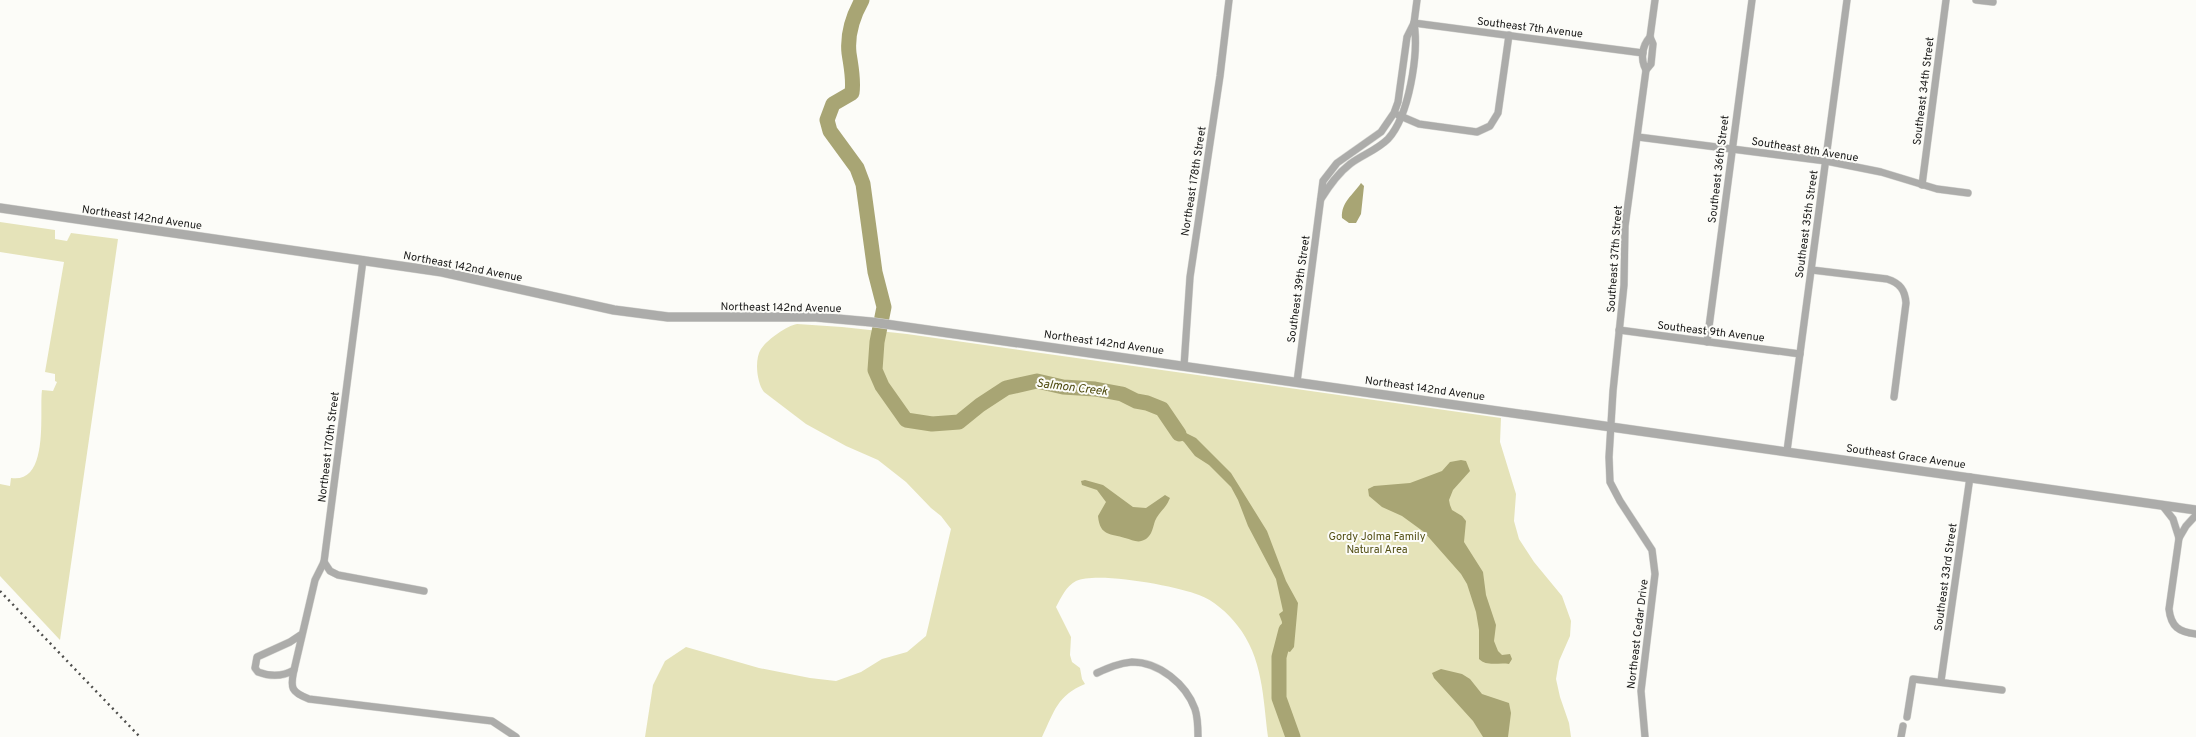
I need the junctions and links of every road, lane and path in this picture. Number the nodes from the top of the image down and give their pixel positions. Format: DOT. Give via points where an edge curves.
graph roads {
  1 [pos="1229,0"];
  2 [pos="1417,0"];
  3 [pos="1655,0"];
  4 [pos="1752,0"];
  5 [pos="1847,0"];
  6 [pos="1946,0"];
  7 [pos="1976,0"];
  8 [pos="1993,2"];
  9 [pos="1414,23"];
  10 [pos="1509,35"];
  11 [pos="1650,37"];
  12 [pos="1643,53"];
  13 [pos="1646,70"];
  14 [pos="1394,114"];
  15 [pos="1401,117"];
  16 [pos="1638,137"];
  17 [pos="1732,149"];
  18 [pos="1826,161"];
  19 [pos="1922,185"];
  20 [pos="1968,193"];
  21 [pos="1321,199"];
  22 [pos="0,208"];
  23 [pos="363,260"];
  24 [pos="1812,270"];
  25 [pos="1619,330"];
  26 [pos="1707,342"];
  27 [pos="1800,354"];
  28 [pos="1184,366"];
  29 [pos="1297,382"];
  30 [pos="1894,397"];
  31 [pos="1612,426"];
  32 [pos="1787,451"];
  33 [pos="1970,477"];
  34 [pos="2162,505"];
  35 [pos="2196,510"];
  36 [pos="2196,515"];
  37 [pos="2179,538"];
  38 [pos="324,562"];
  39 [pos="424,590"];
  40 [pos="302,634"];
  41 [pos="2196,634"];
  42 [pos="294,670"];
  43 [pos="1097,673"];
  44 [pos="1941,681"];
  45 [pos="2002,690"];
  46 [pos="1907,717"];
  47 [pos="1903,726"];
  48 [pos="516,737"];
  49 [pos="1198,737"];
  50 [pos="1645,737"];
  51 [pos="1901,737"];
  1 -- 28 [label="street, Northeast 178th Street" via="1190,277"];
  2 -- 9 [label="street, Southeast 39th Street"];
  3 -- 11 [label="street, Southeast 37th Street"];
  4 -- 17 [label="street, Southeast 36th Street"];
  5 -- 18 [label="street, Southeast 35th Street"];
  6 -- 19 [label="street, Southeast 34th Street"];
  7 -- 8 [label="street"];
  9 -- 10 [label="street, Southeast 7th Avenue"];
  9 -- 14 [label="street, Southeast 39th Street" via="1408,37"];
  9 -- 15 [label="street, Southeast 39th Street" via="1416,38 1408,95"];
  10 -- 12 [label="street, Southeast 7th Avenue"];
  10 -- 15 [label="street" via="1498,113 1490,126 1477,132 1419,124"];
  11 -- 12 [label="street, Southeast 37th Street" via="1644,43"];
  11 -- 13 [label="street, Southeast 37th Street" via="1653,44 1651,64"];
  12 -- 13 [label="street, Southeast 37th Street" via="1642,63"];
  13 -- 16 [label="street, Southeast 37th Street"];
  14 -- 15 [label="street"];
  14 -- 21 [label="street, Southeast 39th Street" via="1381,132 1347,155 1328,173 1323,181"];
  15 -- 21 [label="street, Southeast 39th Street" via="1388,139 1341,172"];
  16 -- 17 [label="street, Southeast 8th Avenue"];
  16 -- 25 [label="street, Southeast 37th Street" via="1625,226 1624,286"];
  17 -- 18 [label="street, Southeast 8th Avenue"];
  17 -- 26 [label="street, Southeast 36th Street"];
  18 -- 19 [label="street, Southeast 8th Avenue" via="1881,172"];
  18 -- 24 [label="street, Southeast 35th Street"];
  19 -- 20 [label="street, Southeast 8th Avenue"];
  21 -- 29 [label="street, Southeast 39th Street"];
  22 -- 23 [label="street, Northeast 142nd Avenue"];
  23 -- 28 [label="street, Northeast 142nd Avenue" via="442,272 614,310 668,317 816,317 871,322"];
  23 -- 38 [label="street, Northeast 170th Street"];
  24 -- 27 [label="street, Southeast 35th Street"];
  24 -- 30 [label="street" via="1888,279 1902,288 1906,303"];
  25 -- 26 [label="street, Southeast 9th Avenue"];
  25 -- 31 [label="street, Southeast 37th Street"];
  26 -- 27 [label="street, Southeast 9th Avenue"];
  27 -- 32 [label="street, Southeast 35th Street"];
  28 -- 29 [label="street, Northeast 142nd Avenue"];
  29 -- 31 [label="street, Northeast 142nd Avenue"];
  31 -- 32 [label="street, Southeast Grace Avenue"];
  31 -- 50 [label="street, Northeast Cedar Drive" via="1610,482 1652,550 1655,574 1640,691"];
  32 -- 33 [label="street, Southeast Grace Avenue"];
  33 -- 34 [label="street, Southeast Grace Avenue"];
  33 -- 44 [label="street, Southeast 33rd Street"];
  34 -- 35 [label="street, Southeast Grace Avenue"];
  34 -- 37 [label="street" via="2173,519"];
  36 -- 37 [label="street"];
  37 -- 41 [label="street" via="2169,609 2174,626"];
  38 -- 39 [label="street" via="330,571 338,575"];
  38 -- 40 [label="street, Northeast 170th Street" via="315,580"];
  40 -- 42 [label="street, Northeast 170th Street"];
  40 -- 42 [label="street" via="257,657 255,662 258,672 271,676 287,674"];
  42 -- 48 [label="street, Northeast 170th Street" via="294,692 310,699 492,721"];
  43 -- 49 [label="street" via="1114,665 1132,662 1153,666 1170,676 1186,692 1195,709"];
  44 -- 45 [label="street"];
  44 -- 46 [label="street" via="1913,679"];
  47 -- 51 [label="street"];
}
